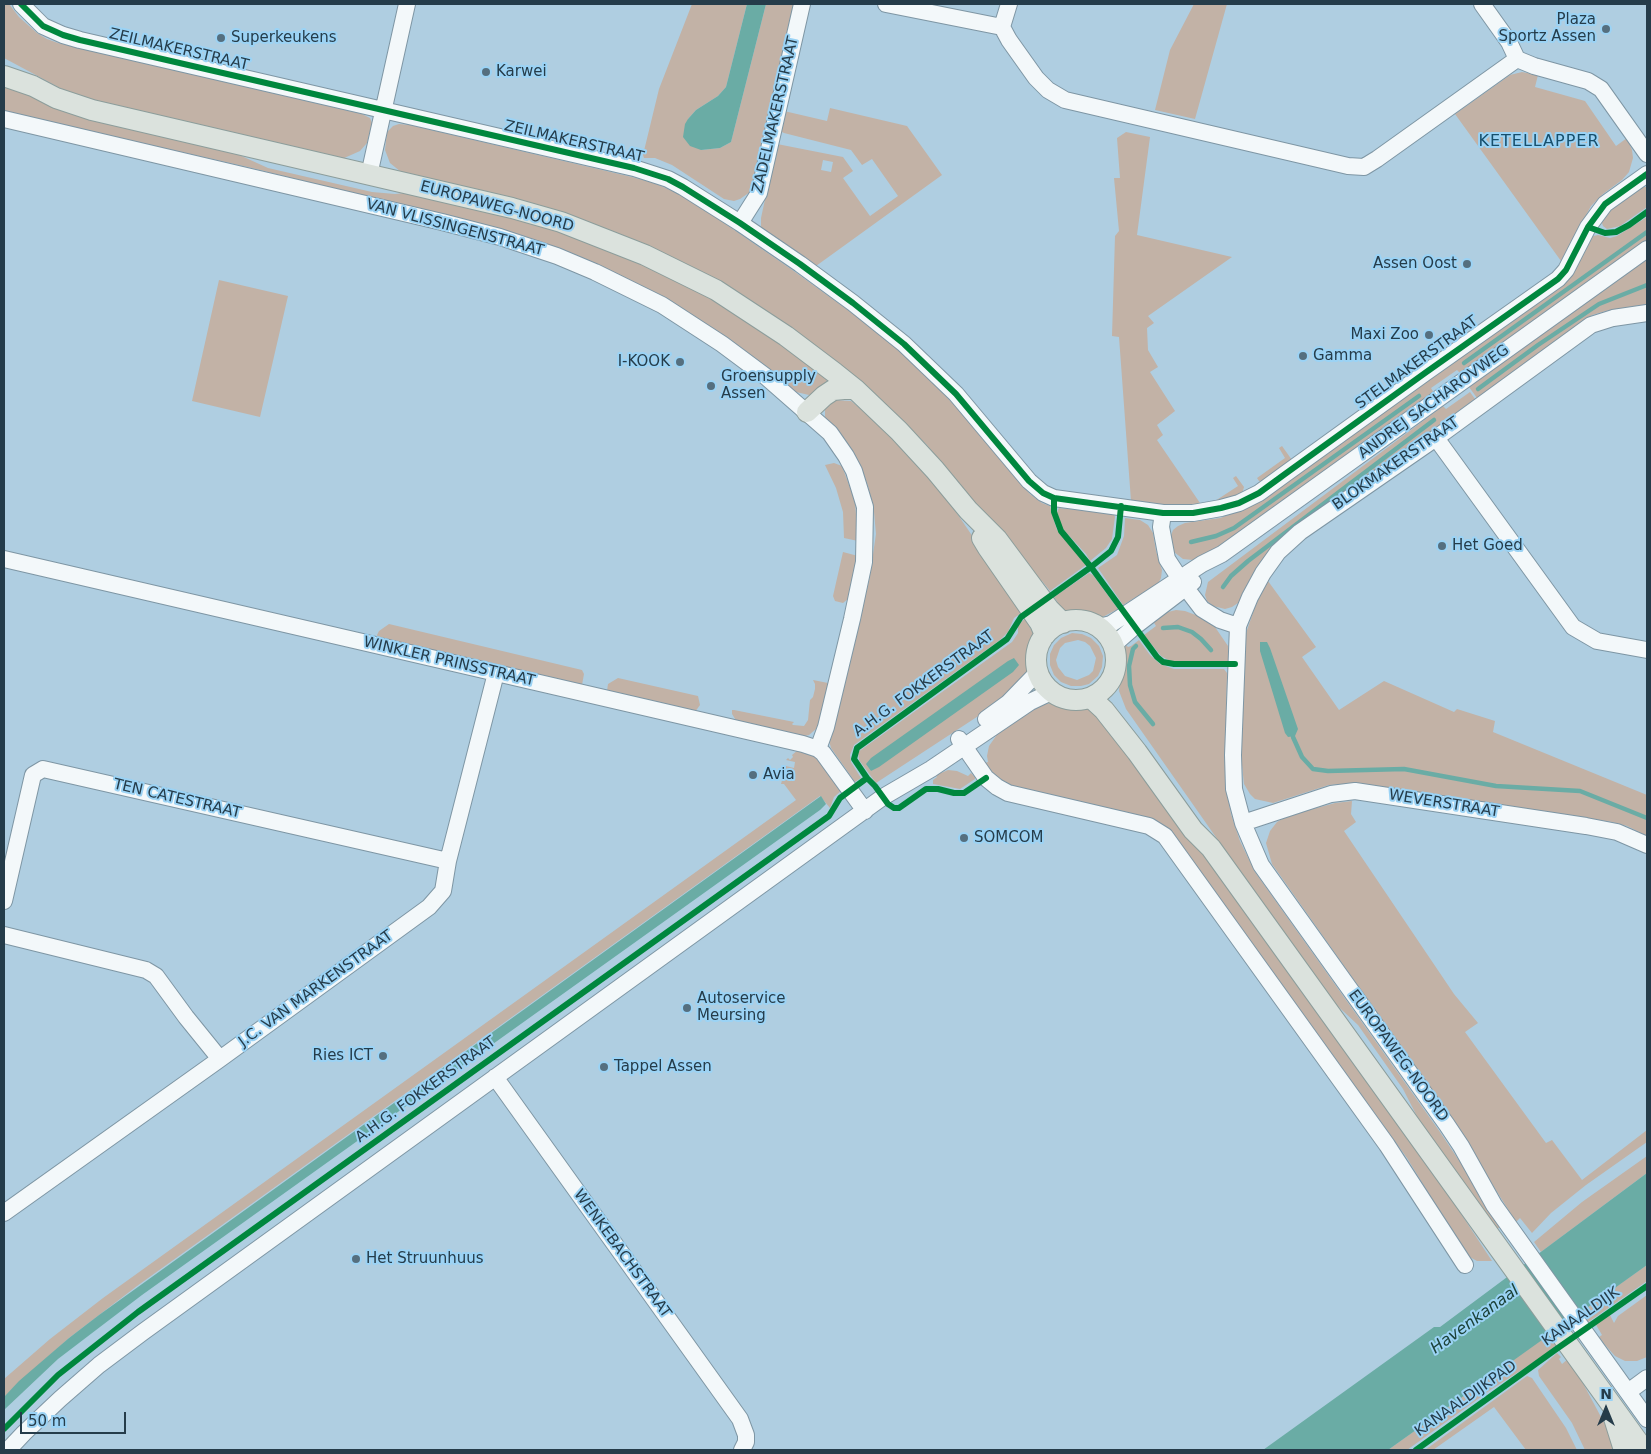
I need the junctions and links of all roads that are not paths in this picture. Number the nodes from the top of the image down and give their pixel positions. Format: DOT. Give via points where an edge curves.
graph roads {
  1 [pos="21,4"];
  2 [pos="407,4"];
  3 [pos="802,4"];
  4 [pos="886,4"];
  5 [pos="1009,4"];
  6 [pos="1482,4"];
  7 [pos="1002,27"];
  8 [pos="1518,59"];
  9 [pos="4,66"];
  10 [pos="4,76"];
  11 [pos="33,86"];
  12 [pos="382,110"];
  13 [pos="4,119"];
  14 [pos="1647,154"];
  15 [pos="1647,174"];
  16 [pos="368,175"];
  17 [pos="740,223"];
  18 [pos="1647,249"];
  19 [pos="1647,313"];
  20 [pos="856,389"];
  21 [pos="807,412"];
  22 [pos="1436,438"];
  23 [pos="968,510"];
  24 [pos="1163,513"];
  25 [pos="4,559"];
  26 [pos="1183,583"];
  27 [pos="1063,622"];
  28 [pos="1238,626"];
  29 [pos="1099,627"];
  30 [pos="1045,635"];
  31 [pos="1114,647"];
  32 [pos="1647,650"];
  33 [pos="1038,672"];
  34 [pos="496,673"];
  35 [pos="1108,686"];
  36 [pos="1051,692"];
  37 [pos="1091,698"];
  38 [pos="961,743"];
  39 [pos="818,749"];
  40 [pos="865,811"];
  41 [pos="1243,823"];
  42 [pos="1647,845"];
  43 [pos="1212,848"];
  44 [pos="448,861"];
  45 [pos="4,901"];
  46 [pos="4,935"];
  47 [pos="220,1059"];
  48 [pos="495,1077"];
  49 [pos="4,1212"];
  50 [pos="1465,1265"];
  51 [pos="1647,1378"];
  52 [pos="1628,1392"];
  53 [pos="1610,1404"];
  54 [pos="1647,1419"];
  55 [pos="8,1450"];
  56 [pos="742,1450"];
  57 [pos="1624,1450"];
  58 [pos="1644,1450"];
  1 -- 12 [label="street, ZEILMAKERSTRAAT" via="43,26 72,38"];
  2 -- 12 [label="street"];
  3 -- 17 [label="street, ZADELMAKERSTRAAT" via="759,193"];
  4 -- 7 [label="street"];
  5 -- 7 [label="street"];
  6 -- 8 [label="street"];
  7 -- 8 [label="street" via="1036,78 1065,100 1356,166 1377,160"];
  8 -- 14 [label="street" via="1588,81 1601,89"];
  9 -- 11 [label="main road, EUROPAWEG-NOORD"];
  10 -- 11 [label="main road, EUROPAWEG-NOORD"];
  11 -- 16 [label="main road, EUROPAWEG-NOORD" via="92,110"];
  12 -- 16 [label="street"];
  12 -- 17 [label="street, ZEILMAKERSTRAAT" via="650,173 683,187"];
  13 -- 21 [label="street, VAN VLISSINGENSTRAAT" via="442,222 557,256 648,298 698,328 765,376"];
  15 -- 24 [label="street, STELMAKERSTRAAT" via="1605,204 1558,279 1259,493 1222,508 1193,513"];
  16 -- 20 [label="main road, EUROPAWEG-NOORD" via="561,222 645,255 723,295 786,336"];
  17 -- 24 [label="street, ZEILMAKERSTRAAT" via="853,303 904,344 966,405 1043,493 1054,498"];
  18 -- 26 [label="street, ANDREJ SACHAROVWEG" via="1222,554 1210,570"];
  19 -- 22 [label="street, BLOKMAKERSTRAAT" via="1591,325"];
  20 -- 21 [label="main road" via="833,390"];
  20 -- 23 [label="main road, EUROPAWEG-NOORD" via="899,431"];
  21 -- 39 [label="street, VAN VLISSINGENSTRAAT" via="830,433 846,456 854,471 866,520 864,562 852,620"];
  22 -- 28 [label="street, BLOKMAKERSTRAAT" via="1300,532 1278,552 1250,597"];
  22 -- 32 [label="street" via="1573,627 1597,641"];
  23 -- 27 [label="main road, EUROPAWEG-NOORD" via="997,538"];
  23 -- 30 [label="main road, EUROPAWEG-NOORD" via="988,548 1036,616"];
  24 -- 26 [label="street" via="1161,527 1168,559"];
  25 -- 34 [label="street, WINKLER PRINSSTRAAT"];
  26 -- 28 [label="street" via="1202,609"];
  26 -- 29 [label="street, ANDREJ SACHAROVWEG" via="1111,624"];
  26 -- 31 [label="street, ANDREJ SACHAROVWEG"];
  27 -- 29 [label="main road" via="1081,621"];
  27 -- 30 [label="main road"];
  28 -- 41 [label="street, EUROPAWEG-NOORD" via="1233,755 1234,789"];
  29 -- 31 [label="main road"];
  30 -- 33 [label="main road" via="1037,653"];
  31 -- 35 [label="main road" via="1116,667"];
  33 -- 36 [label="main road"];
  33 -- 38 [label="street, A.H.G. FOKKERSTRAAT"];
  34 -- 39 [label="street, WINKLER PRINSSTRAAT"];
  34 -- 44 [label="street, J.C. VAN MARKENSTRAAT"];
  35 -- 37 [label="main road"];
  35 -- 43 [label="main road, EUROPAWEG-NOORD" via="1115,702 1202,826"];
  36 -- 37 [label="main road" via="1070,700"];
  36 -- 38 [label="street, A.H.G. FOKKERSTRAAT"];
  37 -- 43 [label="main road, EUROPAWEG-NOORD" via="1137,752 1193,830"];
  38 -- 40 [label="street, A.H.G. FOKKERSTRAAT" via="916,770"];
  38 -- 50 [label="street" via="997,788 1149,826 1165,836 1387,1145"];
  39 -- 40 [label="street"];
  40 -- 48 [label="street, A.H.G. FOKKERSTRAAT"];
  41 -- 42 [label="street, WEVERSTRAAT" via="1331,794 1355,792 1586,826 1617,832"];
  41 -- 52 [label="street, EUROPAWEG-NOORD" via="1261,865 1447,1125 1494,1205"];
  43 -- 53 [label="main road, EUROPAWEG-NOORD"];
  44 -- 45 [label="street, TEN CATESTRAAT" via="43,769 33,775"];
  44 -- 47 [label="street, J.C. VAN MARKENSTRAAT" via="443,891 429,907"];
  46 -- 47 [label="street" via="146,970 156,976"];
  47 -- 49 [label="street, J.C. VAN MARKENSTRAAT"];
  48 -- 55 [label="street, A.H.G. FOKKERSTRAAT" via="99,1365"];
  48 -- 56 [label="street, WENKEBACHSTRAAT" via="740,1419 746,1435"];
  51 -- 52 [label="street"];
  52 -- 54 [label="street, EUROPAWEG-NOORD"];
  53 -- 57 [label="main road"];
  53 -- 58 [label="main road, EUROPAWEG-NOORD"];
}
